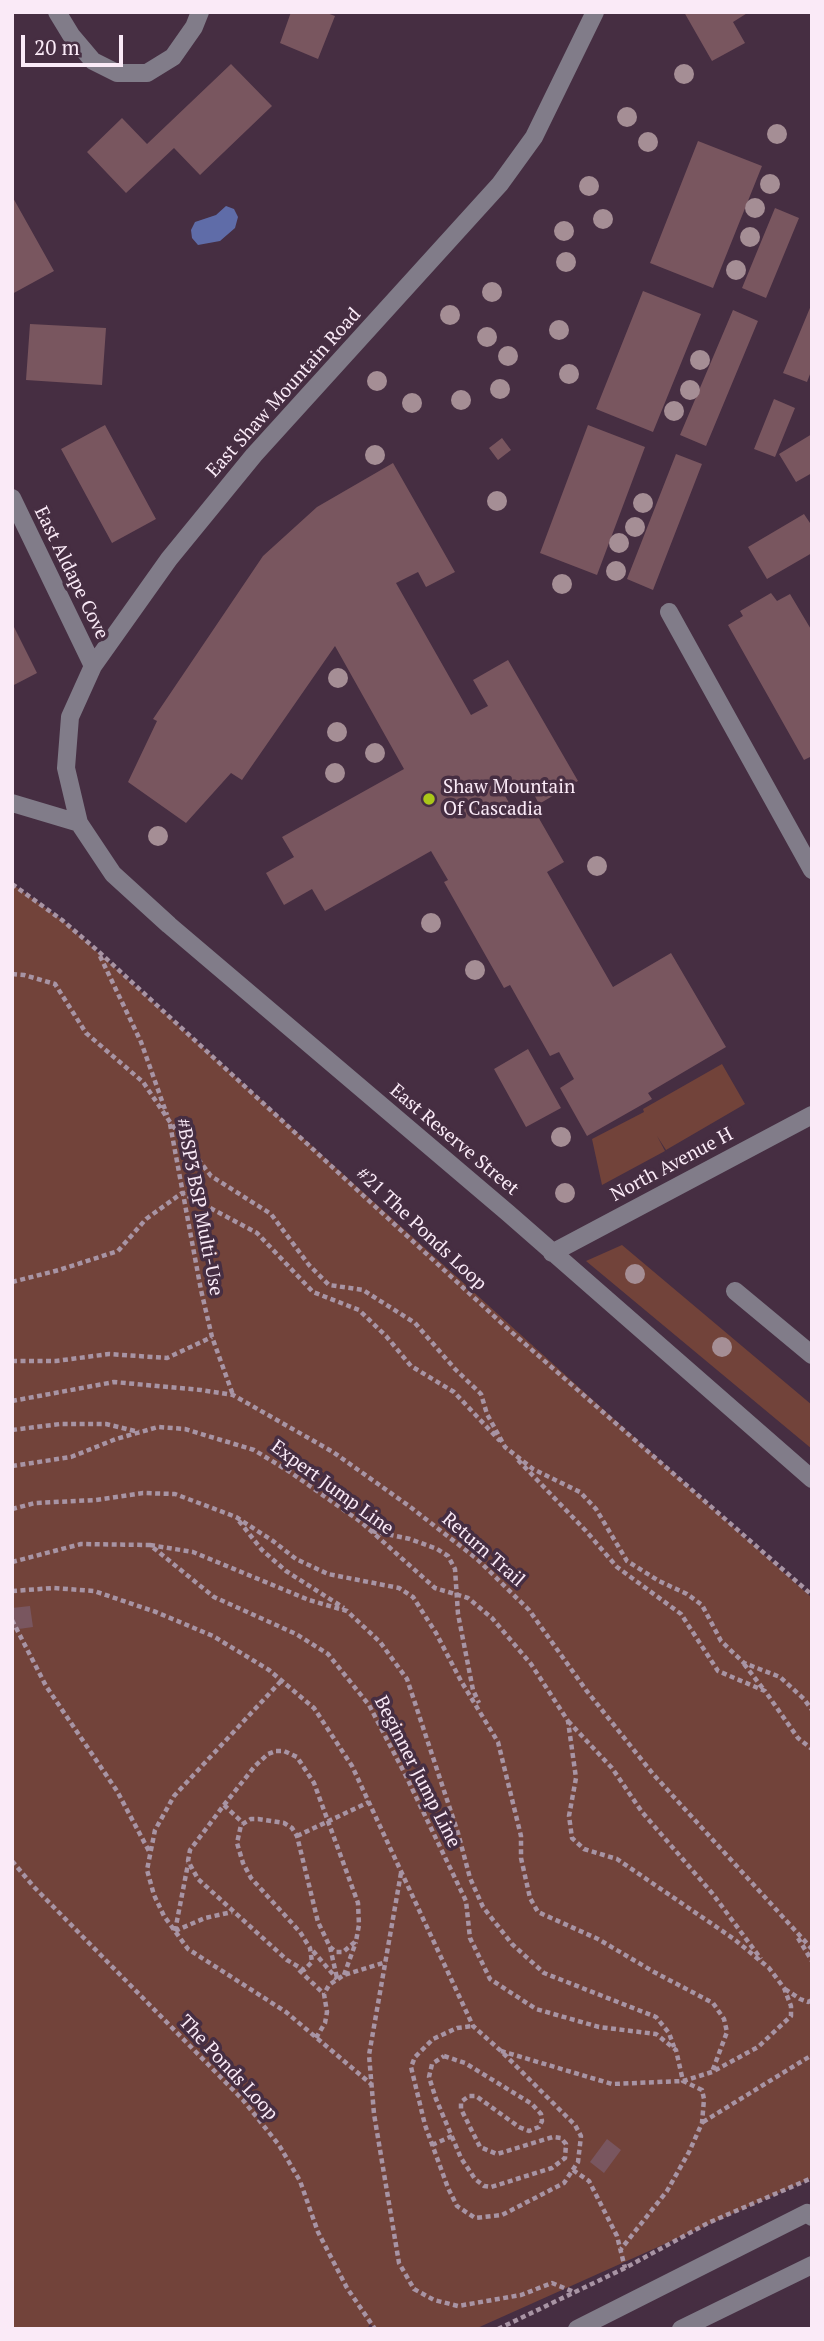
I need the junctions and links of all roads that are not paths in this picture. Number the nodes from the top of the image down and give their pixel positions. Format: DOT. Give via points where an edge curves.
graph roads {
  1 [pos="57,12"];
  2 [pos="200,12"];
  3 [pos="595,12"];
  4 [pos="12,498"];
  5 [pos="669,612"];
  6 [pos="93,666"];
  7 [pos="12,803"];
  8 [pos="79,823"];
  9 [pos="812,870"];
  10 [pos="812,1115"];
  11 [pos="552,1253"];
  12 [pos="734,1291"];
  13 [pos="812,1355"];
  14 [pos="812,1479"];
  15 [pos="812,2217"];
  16 [pos="812,2265"];
  17 [pos="578,2329"];
  18 [pos="681,2329"];
  1 -- 2 [label="street" via="93,61 117,73 147,73 173,57"];
  3 -- 6 [label="street, East Shaw Mountain Road" via="534,137 500,184 254,455 169,559"];
  4 -- 6 [label="street, East Aldape Cove"];
  5 -- 9 [label="street"];
  6 -- 8 [label="street, East Shaw Mountain Road" via="70,717 66,768"];
  7 -- 8 [label="street"];
  8 -- 11 [label="street, East Reserve Street" via="113,874 169,925"];
  10 -- 11 [label="street, North Avenue H"];
  11 -- 14 [label="street, East Reserve Street"];
  12 -- 13 [label="street"];
  15 -- 17 [label="street" via="807,2213"];
  16 -- 18 [label="street"];
}
